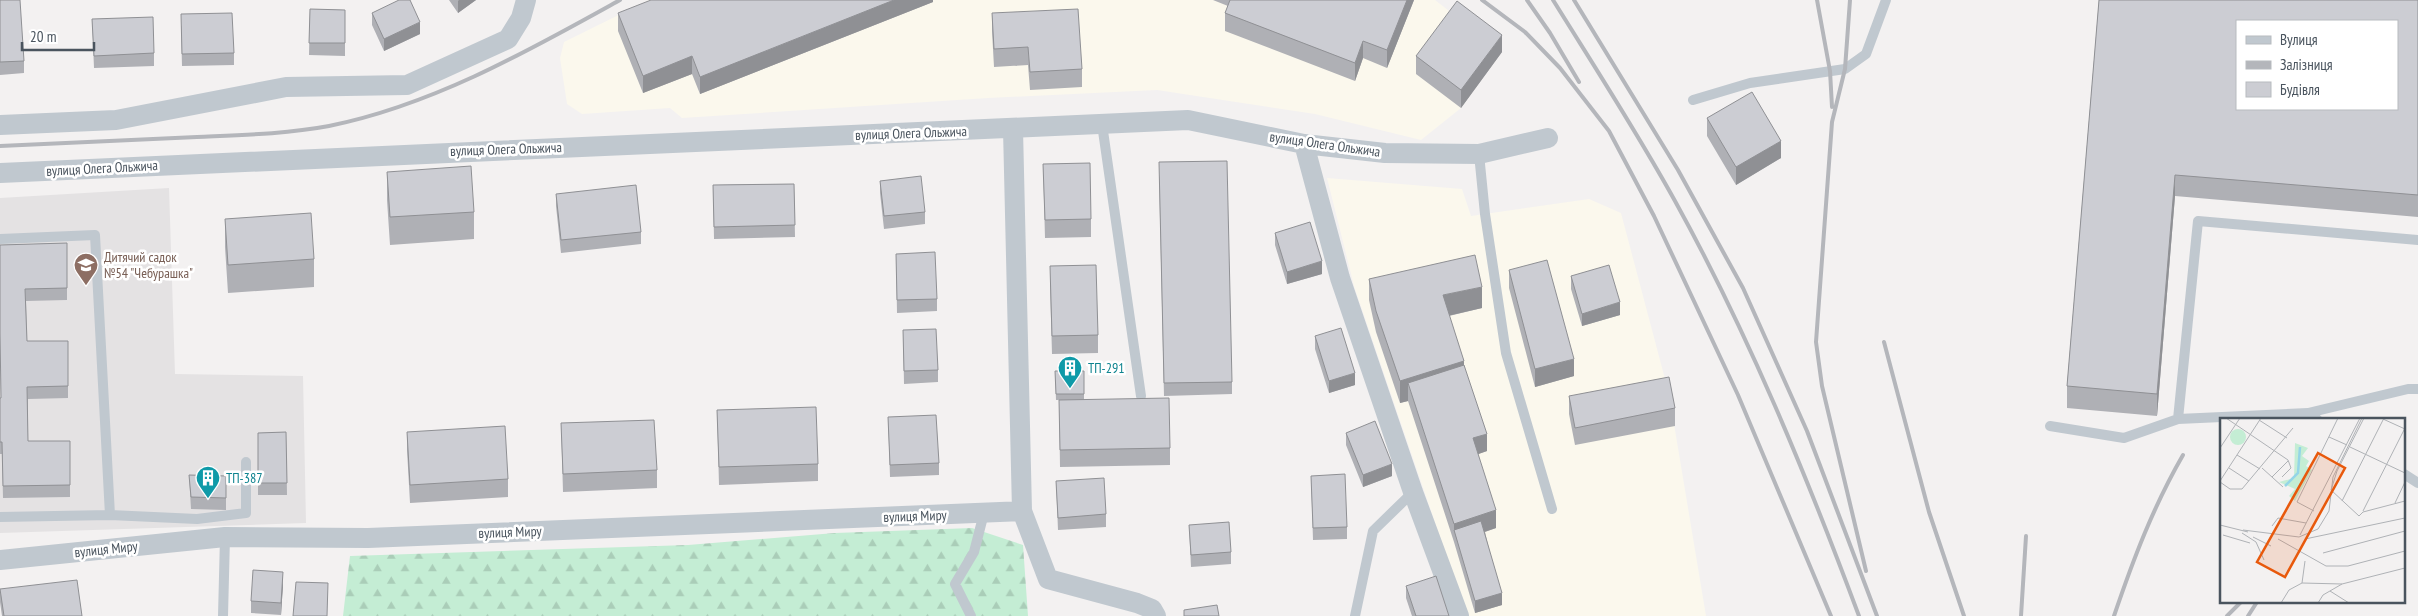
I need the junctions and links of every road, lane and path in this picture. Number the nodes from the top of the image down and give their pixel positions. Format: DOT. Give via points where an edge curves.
graph roads {
  1 [pos="1886,0"];
  2 [pos="524,9"];
  3 [pos="1693,100"];
  4 [pos="1102,124"];
  5 [pos="0,125"];
  6 [pos="1013,129"];
  7 [pos="1548,138"];
  8 [pos="1304,144"];
  9 [pos="1479,154"];
  10 [pos="0,173"];
  11 [pos="0,239"];
  12 [pos="2418,240"];
  13 [pos="2418,389"];
  14 [pos="1141,396"];
  15 [pos="2308,414"];
  16 [pos="2178,418"];
  17 [pos="2315,418"];
  18 [pos="2050,426"];
  19 [pos="246,462"];
  20 [pos="2406,475"];
  21 [pos="2418,483"];
  22 [pos="1413,492"];
  23 [pos="1552,510"];
  24 [pos="1022,511"];
  25 [pos="984,513"];
  26 [pos="110,515"];
  27 [pos="0,517"];
  28 [pos="225,537"];
  29 [pos="0,560"];
  30 [pos="223,616"];
  31 [pos="971,616"];
  32 [pos="1156,616"];
  33 [pos="1355,616"];
  34 [pos="1459,616"];
  1 -- 3 [label="lane" via="1866,54 1845,69 1750,84"];
  2 -- 5 [label="street" via="508,39 407,85 286,87 116,120"];
  4 -- 6 [label="street, вулиця Олега Ольжича"];
  4 -- 8 [label="street, вулиця Олега Ольжича" via="1188,120"];
  4 -- 14 [label="lane"];
  6 -- 10 [label="street, вулиця Олега Ольжича"];
  6 -- 24 [label="street"];
  7 -- 9 [label="street, вулиця Олега Ольжича"];
  8 -- 9 [label="street, вулиця Олега Ольжича" via="1385,153"];
  8 -- 22 [label="street" via="1340,278"];
  9 -- 23 [label="lane" via="1506,353"];
  11 -- 26 [label="lane" via="95,235"];
  12 -- 16 [label="lane" via="2198,221"];
  13 -- 15 [label="lane"];
  15 -- 16 [label="lane"];
  15 -- 17 [label="lane"];
  16 -- 18 [label="lane" via="2124,438"];
  19 -- 26 [label="lane" via="246,513 197,519"];
  20 -- 21 [label="lane"];
  22 -- 33 [label="lane" via="1373,531"];
  22 -- 34 [label="street"];
  24 -- 25 [label="street, вулиця Миру"];
  24 -- 32 [label="street" via="1048,579 1137,603 1152,609"];
  25 -- 28 [label="street, вулиця Миру" via="368,538"];
  25 -- 31 [label="lane" via="974,552 955,584"];
  26 -- 27 [label="lane"];
  28 -- 29 [label="street, вулиця Миру"];
  28 -- 30 [label="lane"];
}
